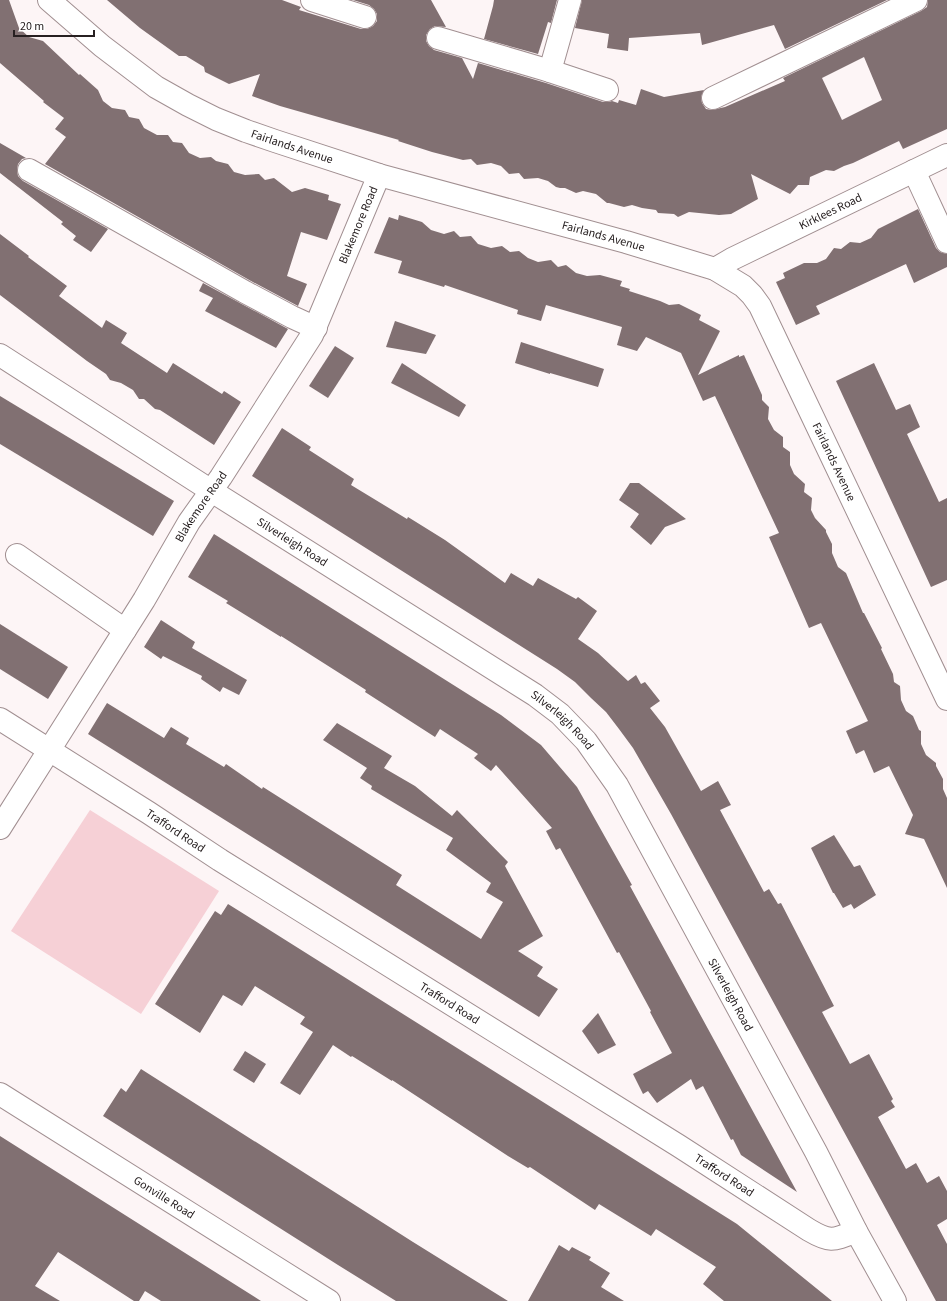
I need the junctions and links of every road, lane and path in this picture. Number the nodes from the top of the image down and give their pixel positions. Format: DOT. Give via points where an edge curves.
graph roads {
  1 [pos="49,0"];
  2 [pos="312,0"];
  3 [pos="570,0"];
  4 [pos="916,0"];
  5 [pos="365,17"];
  6 [pos="438,38"];
  7 [pos="550,71"];
  8 [pos="607,90"];
  9 [pos="713,98"];
  10 [pos="947,155"];
  11 [pos="29,170"];
  12 [pos="914,171"];
  13 [pos="379,175"];
  14 [pos="947,242"];
  15 [pos="715,269"];
  16 [pos="316,328"];
  17 [pos="0,355"];
  18 [pos="210,490"];
  19 [pos="17,554"];
  20 [pos="125,630"];
  21 [pos="947,699"];
  22 [pos="0,719"];
  23 [pos="49,749"];
  24 [pos="0,828"];
  25 [pos="0,1094"];
  26 [pos="856,1231"];
  27 [pos="329,1301"];
  28 [pos="895,1301"];
  1 -- 13 [label="street, Fairlands Avenue" via="127,66 156,87 188,105 246,131"];
  2 -- 5 [label="street"];
  3 -- 7 [label="street"];
  4 -- 9 [label="street"];
  6 -- 7 [label="street"];
  7 -- 8 [label="street"];
  10 -- 12 [label="street, Kirklees Road"];
  11 -- 16 [label="street" via="252,296"];
  12 -- 14 [label="street"];
  12 -- 15 [label="street, Kirklees Road"];
  13 -- 15 [label="street, Fairlands Avenue" via="626,242"];
  13 -- 16 [label="street, Blakemore Road"];
  15 -- 21 [label="street, Fairlands Avenue" via="743,286 760,306"];
  16 -- 18 [label="street, Blakemore Road" via="221,477"];
  17 -- 18 [label="street, Silverleigh Road"];
  18 -- 20 [label="street, Blakemore Road"];
  18 -- 26 [label="street, Silverleigh Road" via="535,696 560,714 586,741 617,785 816,1152"];
  19 -- 20 [label="street"];
  20 -- 23 [label="street, Blakemore Road"];
  22 -- 23 [label="street, Trafford Road"];
  23 -- 24 [label="street, Blakemore Road"];
  23 -- 26 [label="street, Trafford Road" via="220,860 809,1230 835,1239"];
  25 -- 27 [label="street, Gonville Road"];
  26 -- 28 [label="street, Silverleigh Road"];
}
